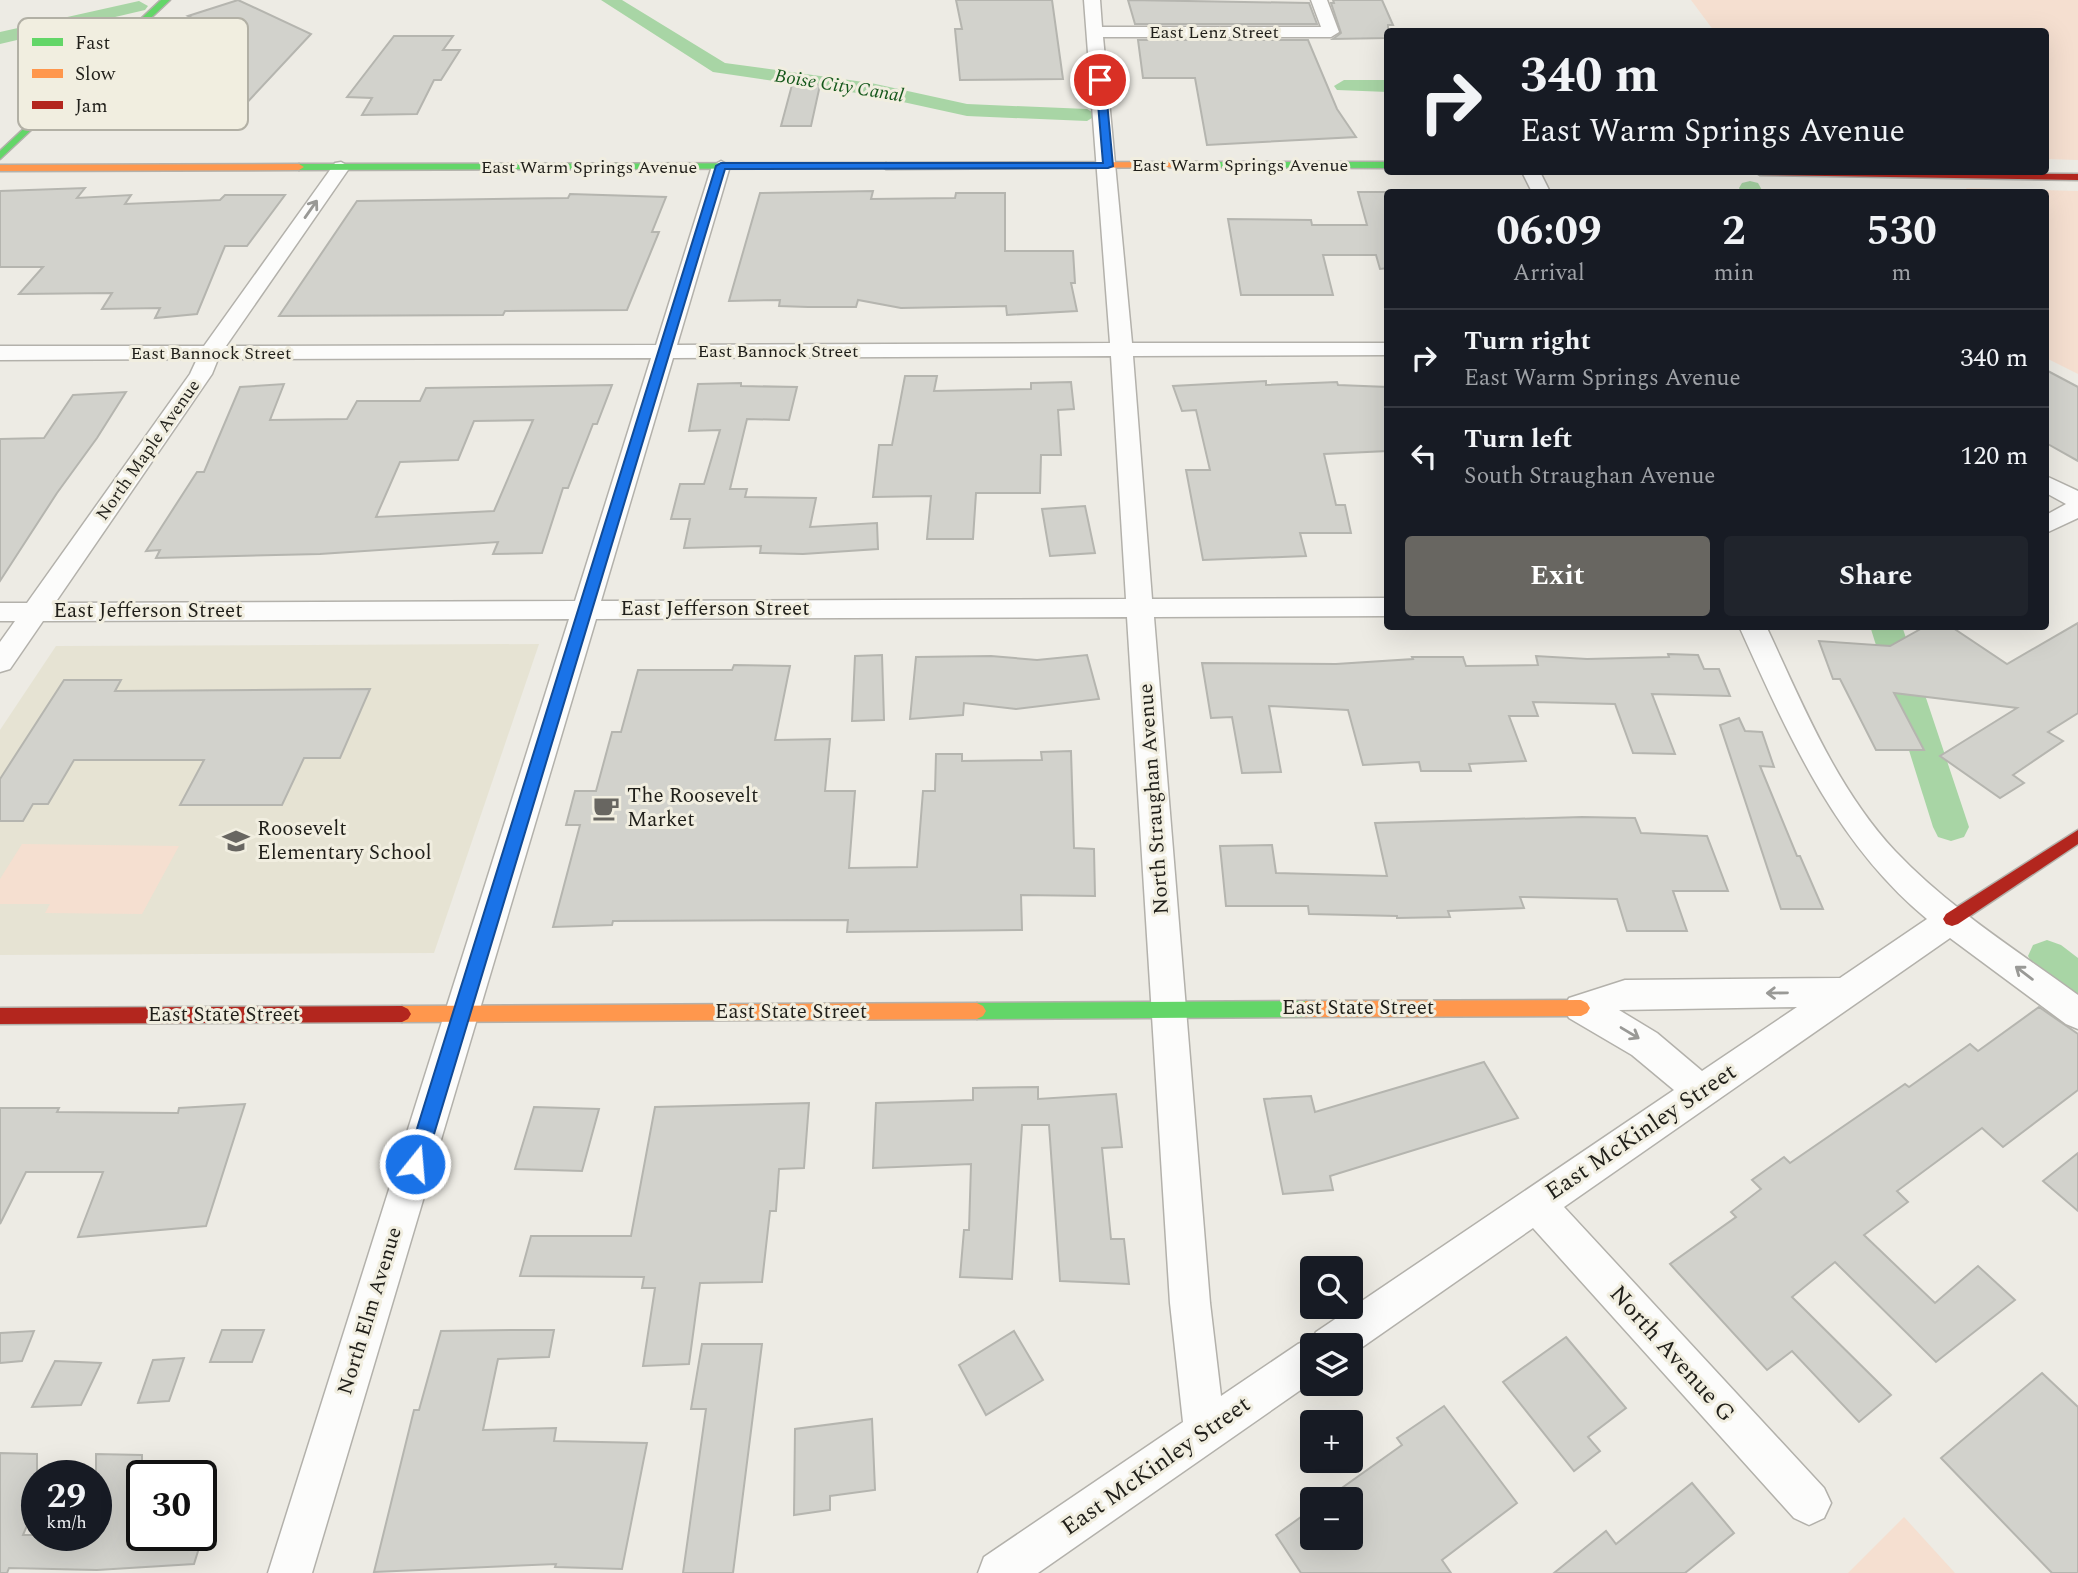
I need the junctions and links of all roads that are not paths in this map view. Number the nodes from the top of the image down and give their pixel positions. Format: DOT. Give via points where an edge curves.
graph roads {
  1 [pos="166,0"];
  2 [pos="1092,0"];
  3 [pos="1319,0"];
  4 [pos="147,18"];
  5 [pos="1096,32"];
  6 [pos="28,130"];
  7 [pos="0,156"];
  8 [pos="1384,165"];
  9 [pos="721,166"];
  10 [pos="1108,166"];
  11 [pos="341,167"];
  12 [pos="0,168"];
  13 [pos="1951,175"];
  14 [pos="2078,177"];
  15 [pos="1384,349"];
  16 [pos="1121,350"];
  17 [pos="665,351"];
  18 [pos="210,353"];
  19 [pos="0,354"];
  20 [pos="2049,485"];
  21 [pos="2078,501"];
  22 [pos="2078,508"];
  23 [pos="2049,523"];
  24 [pos="1384,607"];
  25 [pos="1139,608"];
  26 [pos="585,610"];
  27 [pos="36,611"];
  28 [pos="0,612"];
  29 [pos="1754,630"];
  30 [pos="0,662"];
  31 [pos="2078,836"];
  32 [pos="1952,919"];
  33 [pos="1845,992"];
  34 [pos="1581,1008"];
  35 [pos="1170,1009"];
  36 [pos="461,1014"];
  37 [pos="2078,1014"];
  38 [pos="0,1016"];
  39 [pos="1700,1092"];
  40 [pos="1536,1204"];
  41 [pos="1349,1333"];
  42 [pos="1300,1366"];
  43 [pos="1205,1432"];
  44 [pos="1809,1503"];
  45 [pos="290,1573"];
  46 [pos="1000,1573"];
  1 -- 4 [label="street"];
  2 -- 5 [label="street, North Straughan Avenue"];
  3 -- 5 [label="street, East Lenz Street" via="1331,32"];
  5 -- 10 [label="street, North Straughan Avenue"];
  6 -- 7 [label="street"];
  8 -- 10 [label="street, East Warm Springs Avenue"];
  9 -- 10 [label="street, East Warm Springs Avenue"];
  9 -- 11 [label="street, East Warm Springs Avenue"];
  9 -- 17 [label="street, North Elm Avenue"];
  10 -- 16 [label="street, North Straughan Avenue"];
  11 -- 12 [label="street, East Warm Springs Avenue"];
  18 -- 11 [label="street, North Maple Avenue, one-way"];
  13 -- 14 [label="street"];
  15 -- 16 [label="street, East Bannock Street"];
  16 -- 17 [label="street, East Bannock Street"];
  16 -- 25 [label="street, North Straughan Avenue"];
  17 -- 18 [label="street, East Bannock Street"];
  17 -- 26 [label="street, North Elm Avenue"];
  18 -- 19 [label="street, East Bannock Street"];
  18 -- 27 [label="street, North Maple Avenue" via="201,374"];
  20 -- 21 [label="street"];
  22 -- 23 [label="street"];
  24 -- 25 [label="street, East Jefferson Street"];
  25 -- 26 [label="street, East Jefferson Street"];
  25 -- 35 [label="street, North Straughan Avenue"];
  26 -- 27 [label="street, East Jefferson Street"];
  26 -- 36 [label="street, North Elm Avenue"];
  27 -- 28 [label="street, East Jefferson Street"];
  27 -- 30 [label="street, North Maple Avenue"];
  29 -- 32 [label="street" via="1825,777 1861,831 1908,884"];
  31 -- 32 [label="street"];
  32 -- 33 [label="street, East McKinley Street"];
  37 -- 32 [label="street, one-way"];
  33 -- 34 [label="street, East State Street, one-way" via="1625,995"];
  33 -- 39 [label="street, East McKinley Street"];
  34 -- 35 [label="street, East State Street"];
  34 -- 39 [label="street, East State Street, one-way" via="1656,1050"];
  35 -- 36 [label="street, East State Street"];
  35 -- 43 [label="street, North Straughan Avenue" via="1190,1303"];
  36 -- 38 [label="street, East State Street"];
  36 -- 45 [label="street, North Elm Avenue"];
  39 -- 40 [label="street, East McKinley Street"];
  40 -- 41 [label="street, East McKinley Street"];
  40 -- 44 [label="street, North Avenue G"];
  42 -- 43 [label="street, East McKinley Street"];
  43 -- 46 [label="street, East McKinley Street"];
}
